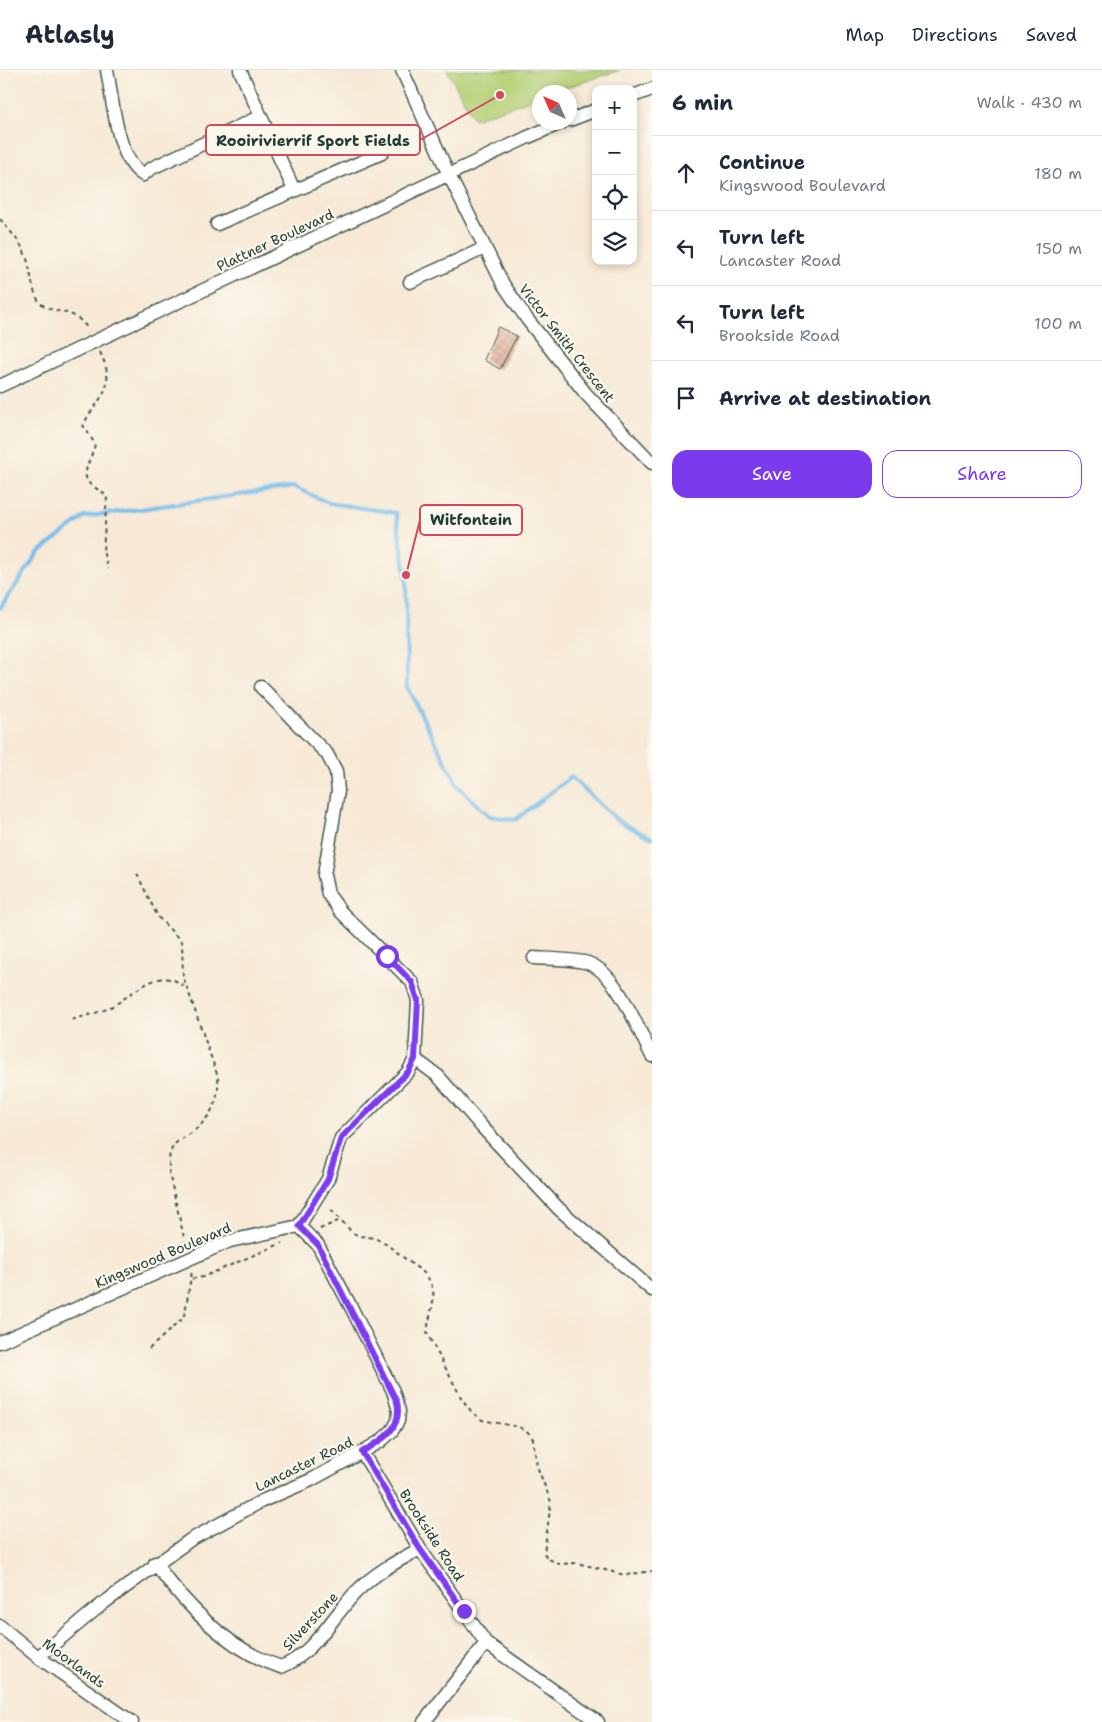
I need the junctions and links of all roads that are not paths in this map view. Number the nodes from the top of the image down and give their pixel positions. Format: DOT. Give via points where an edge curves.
graph roads {
  1 [pos="107,70"];
  2 [pos="240,70"];
  3 [pos="402,70"];
  4 [pos="652,89"];
  5 [pos="637,95"];
  6 [pos="592,112"];
  7 [pos="262,116"];
  8 [pos="577,117"];
  9 [pos="545,130"];
  10 [pos="382,153"];
  11 [pos="449,175"];
  12 [pos="294,190"];
  13 [pos="217,224"];
  14 [pos="485,248"];
  15 [pos="410,282"];
  16 [pos="0,386"];
  17 [pos="652,463"];
  18 [pos="261,686"];
  19 [pos="534,958"];
  20 [pos="652,1056"];
  21 [pos="415,1059"];
  22 [pos="303,1230"];
  23 [pos="652,1290"];
  24 [pos="0,1342"];
  25 [pos="362,1452"];
  26 [pos="420,1549"];
  27 [pos="156,1563"];
  28 [pos="0,1626"];
  29 [pos="486,1642"];
  30 [pos="38,1657"];
  31 [pos="132,1722"];
  32 [pos="424,1722"];
  33 [pos="598,1722"];
  1 -- 7 [label="street" via="122,144 129,162 143,175 150,168"];
  2 -- 7 [label="street"];
  3 -- 11 [label="street, Victor Smith Crescent"];
  4 -- 5 [label="street"];
  6 -- 8 [label="street"];
  7 -- 12 [label="street"];
  9 -- 11 [label="street, Plattner Boulevard"];
  10 -- 12 [label="street"];
  11 -- 14 [label="street, Victor Smith Crescent"];
  11 -- 16 [label="street, Plattner Boulevard, bridge"];
  12 -- 13 [label="street"];
  14 -- 15 [label="street"];
  14 -- 17 [label="street, Victor Smith Crescent" via="503,284 527,319 586,394"];
  18 -- 21 [label="street" via="328,754 336,771 338,791 324,875 328,894 341,912 412,982 418,1000"];
  19 -- 20 [label="street" via="586,962 599,969 611,980"];
  21 -- 22 [label="street" via="408,1072 341,1138 328,1179"];
  21 -- 23 [label="street" via="438,1076 559,1210"];
  22 -- 24 [label="street, Kingswood Boulevard" via="230,1241"];
  22 -- 25 [label="street, Lancaster Road" via="318,1245 397,1402 398,1421 392,1431"];
  25 -- 26 [label="street, Brookside Road"];
  25 -- 27 [label="street, Lancaster Road" via="311,1480 262,1500"];
  26 -- 27 [label="street, Silverstone" via="386,1567 357,1591 308,1649 294,1662 281,1667 234,1642 194,1611"];
  26 -- 29 [label="street, Brookside Road"];
  27 -- 30 [label="street, Lancaster Road"];
  28 -- 30 [label="street, Moorlands"];
  29 -- 32 [label="street"];
  29 -- 33 [label="street, Brookside Road"];
  30 -- 31 [label="street, Moorlands"];
}
